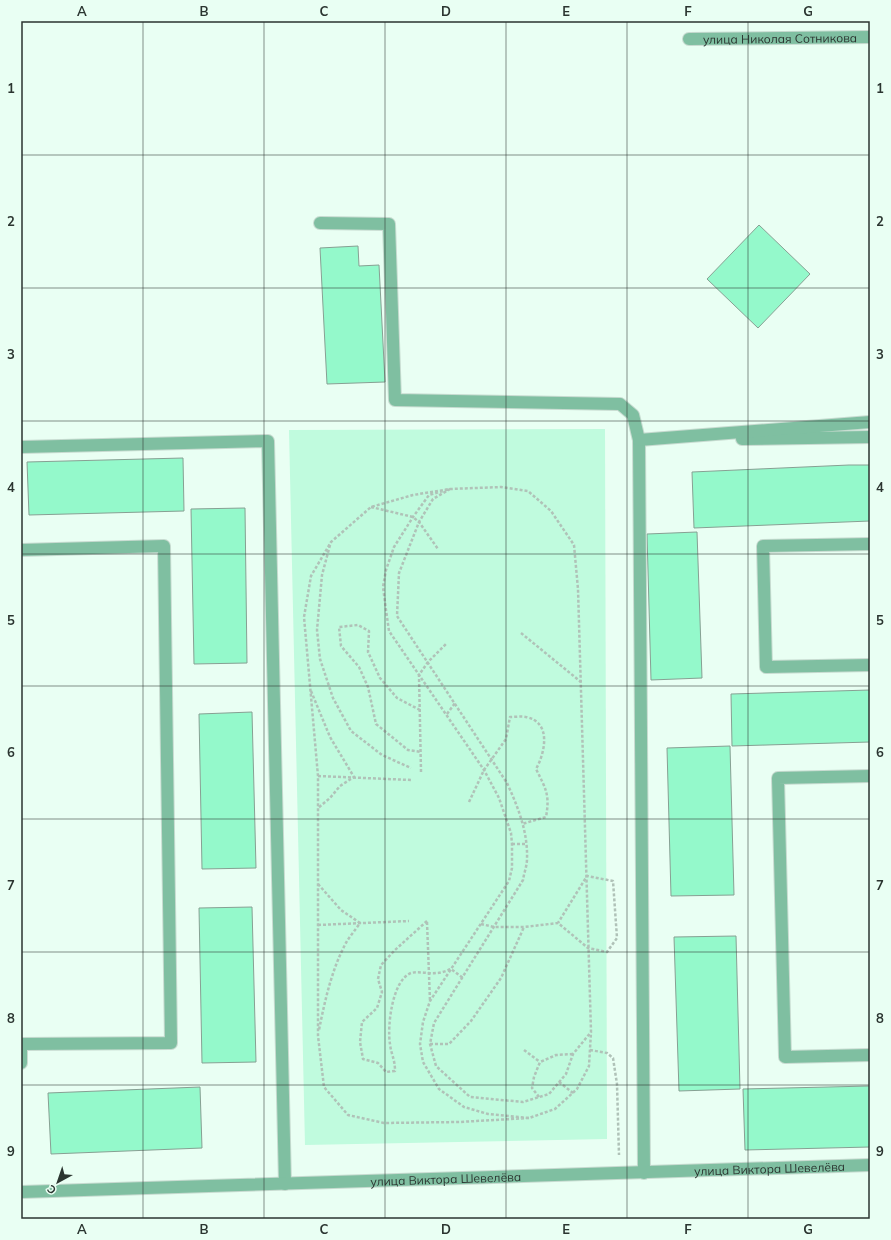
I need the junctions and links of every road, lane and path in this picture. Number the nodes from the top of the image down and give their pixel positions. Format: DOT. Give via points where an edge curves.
graph roads {
  1 [pos="870,37"];
  2 [pos="689,39"];
  3 [pos="320,223"];
  4 [pos="870,422"];
  5 [pos="870,437"];
  6 [pos="742,439"];
  7 [pos="639,440"];
  8 [pos="21,447"];
  9 [pos="450,489"];
  10 [pos="371,508"];
  11 [pos="413,517"];
  12 [pos="419,522"];
  13 [pos="331,542"];
  14 [pos="870,544"];
  15 [pos="438,549"];
  16 [pos="21,550"];
  17 [pos="521,633"];
  18 [pos="446,644"];
  19 [pos="428,662"];
  20 [pos="870,665"];
  21 [pos="419,674"];
  22 [pos="581,682"];
  23 [pos="310,689"];
  24 [pos="455,703"];
  25 [pos="420,710"];
  26 [pos="447,714"];
  27 [pos="420,752"];
  28 [pos="491,759"];
  29 [pos="411,768"];
  30 [pos="484,770"];
  31 [pos="421,772"];
  32 [pos="318,776"];
  33 [pos="870,776"];
  34 [pos="354,777"];
  35 [pos="412,780"];
  36 [pos="469,802"];
  37 [pos="318,808"];
  38 [pos="522,824"];
  39 [pos="512,844"];
  40 [pos="526,844"];
  41 [pos="587,876"];
  42 [pos="318,884"];
  43 [pos="409,921"];
  44 [pos="558,922"];
  45 [pos="360,923"];
  46 [pos="481,924"];
  47 [pos="318,925"];
  48 [pos="494,927"];
  49 [pos="524,927"];
  50 [pos="588,948"];
  51 [pos="451,969"];
  52 [pos="429,972"];
  53 [pos="462,978"];
  54 [pos="430,1001"];
  55 [pos="591,1032"];
  56 [pos="318,1036"];
  57 [pos="430,1044"];
  58 [pos="524,1050"];
  59 [pos="590,1050"];
  60 [pos="573,1054"];
  61 [pos="870,1055"];
  62 [pos="540,1062"];
  63 [pos="21,1063"];
  64 [pos="559,1082"];
  65 [pos="573,1093"];
  66 [pos="539,1097"];
  67 [pos="529,1118"];
  68 [pos="870,1166"];
  69 [pos="620,1173"];
  70 [pos="644,1173"];
  71 [pos="285,1184"];
  72 [pos="21,1192"];
  1 -- 2 [label="street, улица Николая Сотникова"];
  3 -- 7 [label="street" via="389,224 395,400 620,404 633,415"];
  4 -- 7 [label="street"];
  5 -- 6 [label="street"];
  7 -- 70 [label="street"];
  8 -- 71 [label="street" via="268,441"];
  9 -- 10 [label="path" via="413,495"];
  9 -- 11 [label="path" via="429,495"];
  9 -- 12 [label="path" via="433,499"];
  9 -- 22 [label="path" via="501,487 528,492 551,511 574,546"];
  10 -- 11 [label="path"];
  10 -- 13 [label="path"];
  11 -- 12 [label="path"];
  11 -- 21 [label="path" via="394,547 383,587 389,631"];
  12 -- 15 [label="path"];
  12 -- 19 [label="path" via="399,573 398,616"];
  13 -- 23 [label="path" via="310,576 304,617"];
  13 -- 29 [label="path" via="322,575 317,630 320,659 333,698 351,731 382,755"];
  14 -- 20 [label="street" via="763,546 766,667"];
  16 -- 63 [label="street" via="164,546 171,1043 21,1044"];
  17 -- 22 [label="path"];
  18 -- 19 [label="path"];
  19 -- 21 [label="path"];
  19 -- 24 [label="path"];
  21 -- 25 [label="path"];
  21 -- 26 [label="path"];
  22 -- 41 [label="path"];
  23 -- 32 [label="path"];
  23 -- 34 [label="path" via="330,737"];
  24 -- 26 [label="path"];
  24 -- 28 [label="path"];
  25 -- 27 [label="path"];
  25 -- 27 [label="path" via="397,698 380,678 368,652 369,631 358,625 339,627 341,646 359,666 368,688 376,724 408,750"];
  26 -- 30 [label="path"];
  27 -- 31 [label="path"];
  28 -- 30 [label="path"];
  28 -- 38 [label="path" via="518,806"];
  28 -- 38 [label="path" via="506,739 510,718 526,716 539,723 545,735 542,760 536,770 547,790 546,817"];
  30 -- 36 [label="path"];
  30 -- 39 [label="path" via="499,798 511,833"];
  32 -- 34 [label="path"];
  32 -- 37 [label="path"];
  33 -- 61 [label="street" via="778,778 785,1057"];
  34 -- 35 [label="path"];
  34 -- 37 [label="path" via="340,786"];
  37 -- 42 [label="path"];
  38 -- 40 [label="path"];
  39 -- 40 [label="path"];
  39 -- 46 [label="path" via="509,882"];
  40 -- 48 [label="path" via="527,860 523,880"];
  41 -- 44 [label="path"];
  41 -- 50 [label="path"];
  41 -- 50 [label="path" via="613,881 617,938 607,952"];
  42 -- 45 [label="path" via="341,910"];
  42 -- 47 [label="path"];
  43 -- 45 [label="path"];
  44 -- 49 [label="path"];
  44 -- 50 [label="path"];
  45 -- 47 [label="path"];
  45 -- 56 [label="path" via="337,962"];
  46 -- 48 [label="path"];
  46 -- 51 [label="path"];
  47 -- 56 [label="path"];
  48 -- 49 [label="path"];
  48 -- 53 [label="path"];
  49 -- 57 [label="path" via="501,978 471,1021 449,1044"];
  50 -- 55 [label="path"];
  51 -- 52 [label="path"];
  51 -- 53 [label="path"];
  51 -- 54 [label="path"];
  52 -- 52 [label="path" via="411,974 400,982 389,1025 395,1071 386,1072 378,1063 363,1059 360,1042 362,1022 377,1008 382,992 378,979 380,965 427,921"];
  52 -- 54 [label="path"];
  53 -- 57 [label="path" via="434,1023"];
  54 -- 67 [label="path" via="420,1044 423,1062 439,1088 464,1107 488,1114"];
  55 -- 59 [label="path"];
  55 -- 60 [label="path"];
  56 -- 67 [label="path" via="324,1087 348,1115 384,1123"];
  57 -- 66 [label="path" via="436,1066 470,1097 523,1102"];
  58 -- 62 [label="path"];
  59 -- 65 [label="path" via="589,1066"];
  59 -- 69 [label="path" via="607,1052 613,1058 617,1084"];
  60 -- 62 [label="path" via="556,1056"];
  60 -- 64 [label="path" via="566,1074"];
  62 -- 66 [label="path" via="532,1088"];
  64 -- 65 [label="path"];
  64 -- 66 [label="path" via="549,1094"];
  65 -- 67 [label="path" via="555,1109"];
  68 -- 70 [label="street, улица Виктора Шевелёва"];
  69 -- 70 [label="street, улица Виктора Шевелёва"];
  69 -- 71 [label="street, улица Виктора Шевелёва"];
  71 -- 72 [label="street, улица Виктора Шевелёва"];
}
